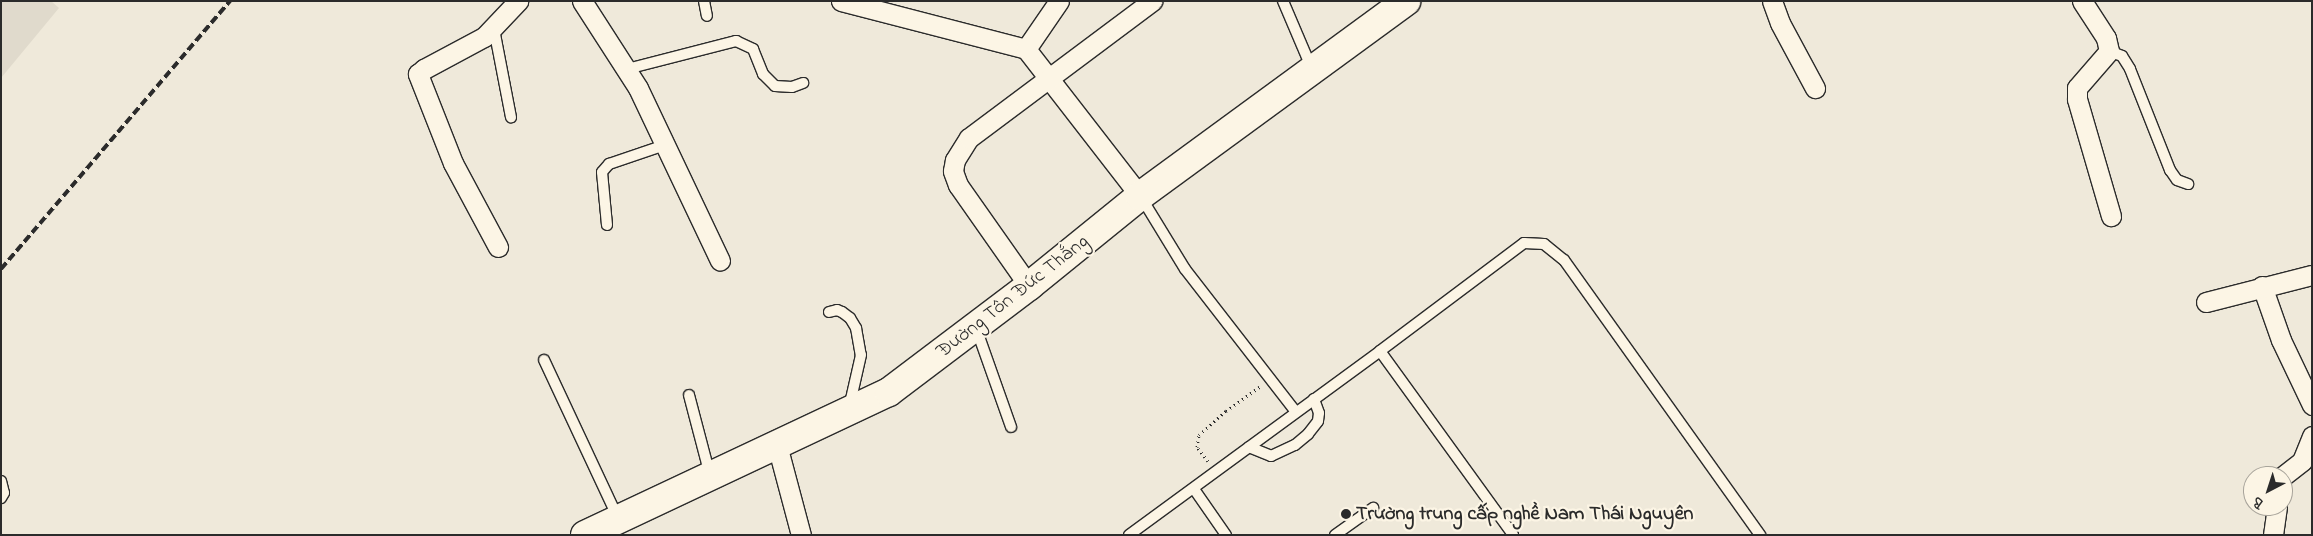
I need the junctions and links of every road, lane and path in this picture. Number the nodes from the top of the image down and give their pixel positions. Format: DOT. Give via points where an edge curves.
graph roads {
  1 [pos="518,1"];
  2 [pos="582,1"];
  3 [pos="704,1"];
  4 [pos="841,1"];
  5 [pos="1059,1"];
  6 [pos="1152,1"];
  7 [pos="1283,1"];
  8 [pos="1406,1"];
  9 [pos="1772,1"];
  10 [pos="2082,1"];
  11 [pos="706,16"];
  12 [pos="494,28"];
  13 [pos="1026,49"];
  14 [pos="2109,51"];
  15 [pos="627,68"];
  16 [pos="1313,70"];
  17 [pos="1048,77"];
  18 [pos="803,83"];
  19 [pos="1814,88"];
  20 [pos="511,116"];
  21 [pos="665,145"];
  22 [pos="2188,184"];
  23 [pos="1140,196"];
  24 [pos="2111,216"];
  25 [pos="607,225"];
  26 [pos="498,247"];
  27 [pos="720,262"];
  28 [pos="2312,275"];
  29 [pos="1029,286"];
  30 [pos="2262,286"];
  31 [pos="2206,302"];
  32 [pos="829,312"];
  33 [pos="975,327"];
  34 [pos="1380,351"];
  35 [pos="544,360"];
  36 [pos="1271,379"];
  37 [pos="689,395"];
  38 [pos="1314,399"];
  39 [pos="2312,405"];
  40 [pos="848,411"];
  41 [pos="1296,412"];
  42 [pos="1011,428"];
  43 [pos="2312,436"];
  44 [pos="777,445"];
  45 [pos="1249,447"];
  46 [pos="2293,468"];
  47 [pos="1216,472"];
  48 [pos="710,476"];
  49 [pos="1,482"];
  50 [pos="1194,489"];
  51 [pos="1,498"];
  52 [pos="1373,508"];
  53 [pos="2276,516"];
  54 [pos="619,519"];
  55 [pos="585,535"];
  56 [pos="801,535"];
  57 [pos="1129,535"];
  58 [pos="1226,535"];
  59 [pos="1335,535"];
  60 [pos="1513,535"];
  61 [pos="1760,535"];
  62 [pos="2273,535"];
  1 -- 12 [label="street"];
  2 -- 15 [label="street"];
  3 -- 11 [label="lane"];
  4 -- 13 [label="street"];
  5 -- 13 [label="street"];
  6 -- 17 [label="street"];
  7 -- 16 [label="lane"];
  8 -- 16 [label="main road, Đường Tôn Đức Thắng"];
  9 -- 19 [label="street"];
  10 -- 14 [label="street" via="2106,38"];
  12 -- 20 [label="lane"];
  12 -- 26 [label="street" via="484,38 418,74 453,163"];
  13 -- 17 [label="street"];
  14 -- 22 [label="lane" via="2122,56 2130,69 2170,170 2177,180"];
  14 -- 24 [label="street" via="2077,88 2077,99"];
  15 -- 18 [label="lane" via="736,41 753,49 763,74 775,86 792,87"];
  15 -- 21 [label="street"];
  16 -- 23 [label="main road, Đường Tôn Đức Thắng"];
  17 -- 23 [label="street"];
  17 -- 29 [label="street" via="969,138 960,148 954,166 958,186"];
  21 -- 25 [label="lane" via="609,164 602,172"];
  21 -- 27 [label="street"];
  23 -- 29 [label="main road, Đường Tôn Đức Thắng"];
  23 -- 36 [label="lane" via="1185,269"];
  28 -- 30 [label="street"];
  29 -- 33 [label="main road, Đường Tôn Đức Thắng"];
  30 -- 31 [label="street"];
  30 -- 39 [label="street" via="2281,340"];
  32 -- 40 [label="lane" via="837,310 850,318 861,355"];
  33 -- 40 [label="main road, Đường Tôn Đức Thắng" via="889,392"];
  33 -- 42 [label="lane"];
  34 -- 38 [label="lane"];
  34 -- 60 [label="lane"];
  34 -- 61 [label="lane" via="1524,243 1544,244 1564,260"];
  35 -- 54 [label="lane"];
  36 -- 41 [label="lane"];
  36 -- 47 [label="path" via="1199,435 1197,447"];
  37 -- 48 [label="lane"];
  38 -- 41 [label="lane"];
  38 -- 45 [label="lane" via="1318,421 1295,445 1271,456"];
  40 -- 44 [label="main road, Đường Tôn Đức Thắng"];
  41 -- 45 [label="lane"];
  43 -- 46 [label="street" via="2302,461"];
  44 -- 48 [label="main road, Đường Tôn Đức Thắng"];
  44 -- 56 [label="street"];
  45 -- 47 [label="lane"];
  47 -- 50 [label="lane"];
  48 -- 54 [label="main road, Đường Tôn Đức Thắng"];
  49 -- 51 [label="lane" via="4,493"];
  50 -- 57 [label="lane"];
  50 -- 58 [label="lane"];
  52 -- 59 [label="lane"];
  53 -- 62 [label="street"];
  54 -- 55 [label="main road, Đường Tôn Đức Thắng"];
}
